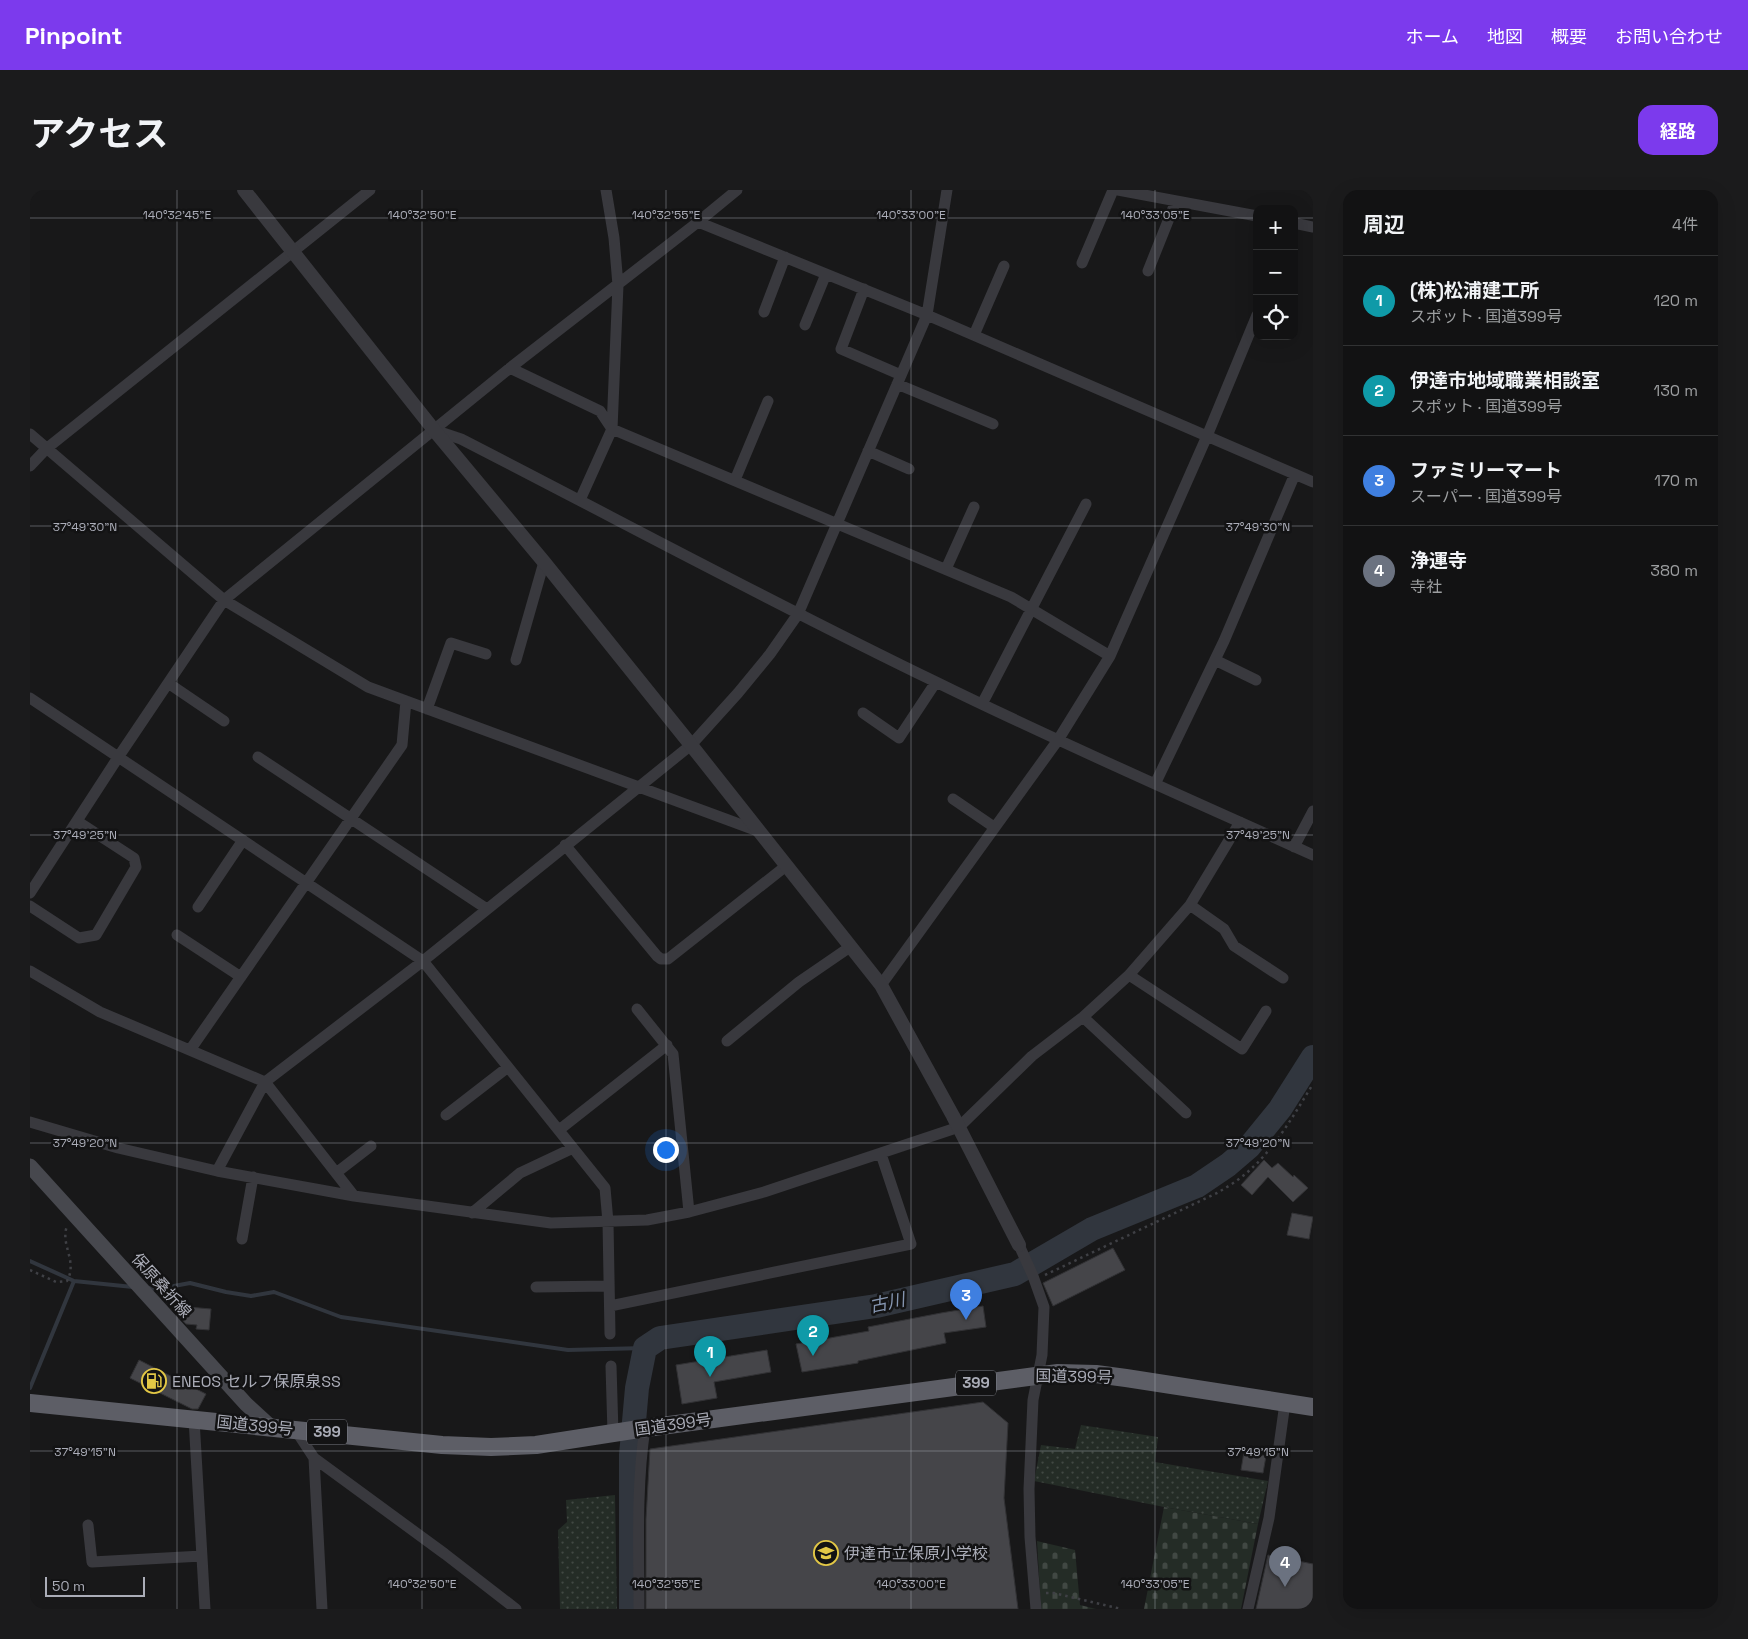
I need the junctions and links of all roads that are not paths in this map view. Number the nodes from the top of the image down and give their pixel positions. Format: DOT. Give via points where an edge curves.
graph roads {
  1 [pos="244,190"];
  2 [pos="370,190"];
  3 [pos="606,190"];
  4 [pos="737,190"];
  5 [pos="947,190"];
  6 [pos="1113,190"];
  7 [pos="1118,190"];
  8 [pos="1176,201"];
  9 [pos="1253,215"];
  10 [pos="698,222"];
  11 [pos="1298,225"];
  12 [pos="1313,227"];
  13 [pos="294,252"];
  14 [pos="785,257"];
  15 [pos="1082,263"];
  16 [pos="1004,266"];
  17 [pos="1148,270"];
  18 [pos="826,274"];
  19 [pos="618,285"];
  20 [pos="864,289"];
  21 [pos="764,312"];
  22 [pos="927,315"];
  23 [pos="805,325"];
  24 [pos="1253,325"];
  25 [pos="974,335"];
  26 [pos="510,368"];
  27 [pos="899,379"];
  28 [pos="768,401"];
  29 [pos="993,424"];
  30 [pos="612,429"];
  31 [pos="434,430"];
  32 [pos="30,434"];
  33 [pos="1207,436"];
  34 [pos="46,449"];
  35 [pos="868,452"];
  36 [pos="30,466"];
  37 [pos="909,470"];
  38 [pos="1295,474"];
  39 [pos="735,480"];
  40 [pos="1313,482"];
  41 [pos="580,500"];
  42 [pos="1086,504"];
  43 [pos="974,507"];
  44 [pos="837,523"];
  45 [pos="544,562"];
  46 [pos="946,569"];
  47 [pos="224,600"];
  48 [pos="1031,609"];
  49 [pos="798,614"];
  50 [pos="486,654"];
  51 [pos="1110,656"];
  52 [pos="516,660"];
  53 [pos="1215,660"];
  54 [pos="1256,680"];
  55 [pos="936,682"];
  56 [pos="168,683"];
  57 [pos="30,698"];
  58 [pos="406,701"];
  59 [pos="982,704"];
  60 [pos="428,709"];
  61 [pos="863,713"];
  62 [pos="224,721"];
  63 [pos="1058,740"];
  64 [pos="691,745"];
  65 [pos="119,756"];
  66 [pos="258,757"];
  67 [pos="1155,784"];
  68 [pos="636,787"];
  69 [pos="953,799"];
  70 [pos="1313,811"];
  71 [pos="351,819"];
  72 [pos="77,821"];
  73 [pos="1240,822"];
  74 [pos="994,827"];
  75 [pos="758,831"];
  76 [pos="244,840"];
  77 [pos="565,845"];
  78 [pos="1294,847"];
  79 [pos="1313,855"];
  80 [pos="786,866"];
  81 [pos="306,883"];
  82 [pos="30,893"];
  83 [pos="1190,905"];
  84 [pos="30,906"];
  85 [pos="198,907"];
  86 [pos="487,909"];
  87 [pos="177,935"];
  88 [pos="850,947"];
  89 [pos="422,961"];
  90 [pos="30,971"];
  91 [pos="1129,975"];
  92 [pos="241,977"];
  93 [pos="1283,978"];
  94 [pos="881,986"];
  95 [pos="637,1009"];
  96 [pos="1266,1011"];
  97 [pos="1083,1017"];
  98 [pos="727,1040"];
  99 [pos="667,1045"];
  100 [pos="190,1050"];
  101 [pos="508,1067"];
  102 [pos="266,1082"];
  103 [pos="1186,1113"];
  104 [pos="446,1115"];
  105 [pos="30,1122"];
  106 [pos="959,1127"];
  107 [pos="558,1130"];
  108 [pos="372,1146"];
  109 [pos="573,1148"];
  110 [pos="881,1154"];
  111 [pos="30,1166"];
  112 [pos="217,1171"];
  113 [pos="336,1174"];
  114 [pos="253,1177"];
  115 [pos="354,1196"];
  116 [pos="689,1212"];
  117 [pos="472,1214"];
  118 [pos="608,1222"];
  119 [pos="242,1239"];
  120 [pos="1019,1245"];
  121 [pos="609,1286"];
  122 [pos="536,1287"];
  123 [pos="610,1306"];
  124 [pos="610,1334"];
  125 [pos="611,1366"];
  126 [pos="1038,1374"];
  127 [pos="30,1403"];
  128 [pos="1285,1403"];
  129 [pos="1313,1407"];
  130 [pos="194,1419"];
  131 [pos="270,1426"];
  132 [pos="295,1429"];
  133 [pos="630,1430"];
  134 [pos="314,1458"];
  135 [pos="88,1525"];
  136 [pos="202,1556"];
  137 [pos="205,1609"];
  138 [pos="322,1609"];
  139 [pos="516,1609"];
  140 [pos="639,1609"];
  141 [pos="1036,1609"];
  142 [pos="1248,1609"];
  1 -- 13 [label="street"];
  2 -- 13 [label="street"];
  3 -- 19 [label="street"];
  4 -- 10 [label="street"];
  5 -- 22 [label="street"];
  6 -- 15 [label="street"];
  7 -- 8 [label="street"];
  8 -- 9 [label="street"];
  8 -- 17 [label="street"];
  10 -- 14 [label="street"];
  10 -- 19 [label="street"];
  11 -- 12 [label="street"];
  13 -- 31 [label="street"];
  13 -- 34 [label="street"];
  14 -- 18 [label="street"];
  14 -- 21 [label="street"];
  16 -- 25 [label="street"];
  18 -- 20 [label="street"];
  18 -- 23 [label="street"];
  19 -- 26 [label="street"];
  19 -- 30 [label="street"];
  20 -- 22 [label="street"];
  20 -- 27 [label="street" via="841,349"];
  22 -- 25 [label="street"];
  22 -- 27 [label="street"];
  24 -- 33 [label="street"];
  25 -- 33 [label="street"];
  26 -- 30 [label="street" via="600,411"];
  26 -- 31 [label="street"];
  27 -- 29 [label="street"];
  27 -- 35 [label="street"];
  28 -- 39 [label="street"];
  30 -- 39 [label="street"];
  30 -- 41 [label="street"];
  31 -- 41 [label="street" via="461,439"];
  31 -- 45 [label="street"];
  31 -- 47 [label="street"];
  32 -- 34 [label="street"];
  33 -- 38 [label="street"];
  33 -- 51 [label="street"];
  34 -- 36 [label="street"];
  34 -- 47 [label="street"];
  35 -- 37 [label="street"];
  35 -- 44 [label="street"];
  38 -- 40 [label="street"];
  38 -- 53 [label="street"];
  39 -- 44 [label="street"];
  41 -- 49 [label="street"];
  42 -- 48 [label="street"];
  43 -- 46 [label="street"];
  44 -- 46 [label="street"];
  44 -- 49 [label="street"];
  45 -- 52 [label="street"];
  45 -- 64 [label="street"];
  46 -- 48 [label="street"];
  47 -- 56 [label="street"];
  47 -- 58 [label="street" via="368,687"];
  48 -- 51 [label="street"];
  48 -- 59 [label="street"];
  49 -- 55 [label="street"];
  49 -- 64 [label="street" via="759,667"];
  50 -- 60 [label="street" via="451,643"];
  51 -- 63 [label="street"];
  53 -- 54 [label="street"];
  53 -- 67 [label="street"];
  55 -- 59 [label="street"];
  55 -- 61 [label="street" via="899,738"];
  56 -- 62 [label="street"];
  56 -- 65 [label="street"];
  57 -- 65 [label="street"];
  58 -- 60 [label="street"];
  58 -- 71 [label="street" via="402,745"];
  59 -- 63 [label="street"];
  60 -- 68 [label="street"];
  63 -- 67 [label="street"];
  63 -- 74 [label="street"];
  64 -- 68 [label="street"];
  64 -- 75 [label="street"];
  65 -- 72 [label="street"];
  65 -- 76 [label="street"];
  66 -- 71 [label="street"];
  67 -- 73 [label="street"];
  68 -- 75 [label="street"];
  68 -- 77 [label="street"];
  69 -- 74 [label="street"];
  70 -- 78 [label="street"];
  71 -- 81 [label="street"];
  71 -- 86 [label="street"];
  72 -- 82 [label="street"];
  72 -- 84 [label="street" via="134,858 136,867 96,935 80,938"];
  73 -- 78 [label="street"];
  73 -- 83 [label="street"];
  74 -- 94 [label="street"];
  75 -- 80 [label="street"];
  76 -- 81 [label="street"];
  76 -- 85 [label="street"];
  77 -- 80 [label="street" via="661,959 668,959"];
  77 -- 86 [label="street"];
  78 -- 79 [label="street"];
  80 -- 88 [label="street"];
  81 -- 89 [label="street"];
  81 -- 92 [label="street"];
  83 -- 91 [label="street"];
  83 -- 93 [label="street" via="1224,929 1234,946"];
  86 -- 89 [label="street"];
  87 -- 92 [label="street"];
  88 -- 94 [label="street"];
  88 -- 98 [label="street" via="799,982"];
  89 -- 101 [label="street"];
  89 -- 102 [label="street"];
  90 -- 100 [label="street" via="100,1012"];
  91 -- 96 [label="street" via="1242,1049"];
  91 -- 97 [label="street"];
  92 -- 100 [label="street"];
  94 -- 106 [label="street"];
  95 -- 99 [label="street"];
  97 -- 103 [label="street"];
  97 -- 106 [label="street" via="1032,1056"];
  99 -- 107 [label="street"];
  99 -- 116 [label="street" via="673,1054"];
  100 -- 102 [label="street"];
  101 -- 104 [label="street"];
  101 -- 107 [label="street"];
  102 -- 112 [label="street"];
  102 -- 113 [label="street"];
  105 -- 112 [label="street" via="118,1148"];
  106 -- 110 [label="street"];
  106 -- 120 [label="street"];
  107 -- 109 [label="street"];
  108 -- 113 [label="street"];
  109 -- 117 [label="street" via="520,1173"];
  109 -- 118 [label="street" via="605,1188"];
  110 -- 116 [label="street" via="764,1192"];
  110 -- 123 [label="street" via="911,1244"];
  111 -- 131 [label="main road, 保原桑折線" via="246,1404"];
  112 -- 114 [label="street"];
  113 -- 115 [label="street"];
  114 -- 115 [label="street"];
  114 -- 119 [label="street"];
  115 -- 117 [label="street"];
  116 -- 118 [label="street" via="648,1220"];
  117 -- 118 [label="street" via="552,1224"];
  118 -- 121 [label="street"];
  120 -- 126 [label="street" via="1044,1307"];
  121 -- 122 [label="street"];
  121 -- 123 [label="street"];
  123 -- 124 [label="street"];
  125 -- 133 [label="street"];
  126 -- 128 [label="highway, 国道399号 / 399" via="1126,1378"];
  126 -- 133 [label="highway, 国道399号 / 399"];
  126 -- 141 [label="street" via="1029,1489"];
  127 -- 130 [label="highway, 国道399号 / 399"];
  128 -- 129 [label="highway, 国道399号 / 399"];
  128 -- 142 [label="street" via="1269,1518"];
  130 -- 131 [label="highway, 国道399号 / 399"];
  130 -- 136 [label="street"];
  131 -- 132 [label="highway, 国道399号 / 399"];
  132 -- 133 [label="highway, 国道399号 / 399" via="491,1447 536,1445"];
  132 -- 134 [label="street"];
  133 -- 140 [label="street" via="641,1460"];
  134 -- 138 [label="street"];
  134 -- 139 [label="street"];
  135 -- 136 [label="street" via="92,1562"];
  136 -- 137 [label="street"];
}
